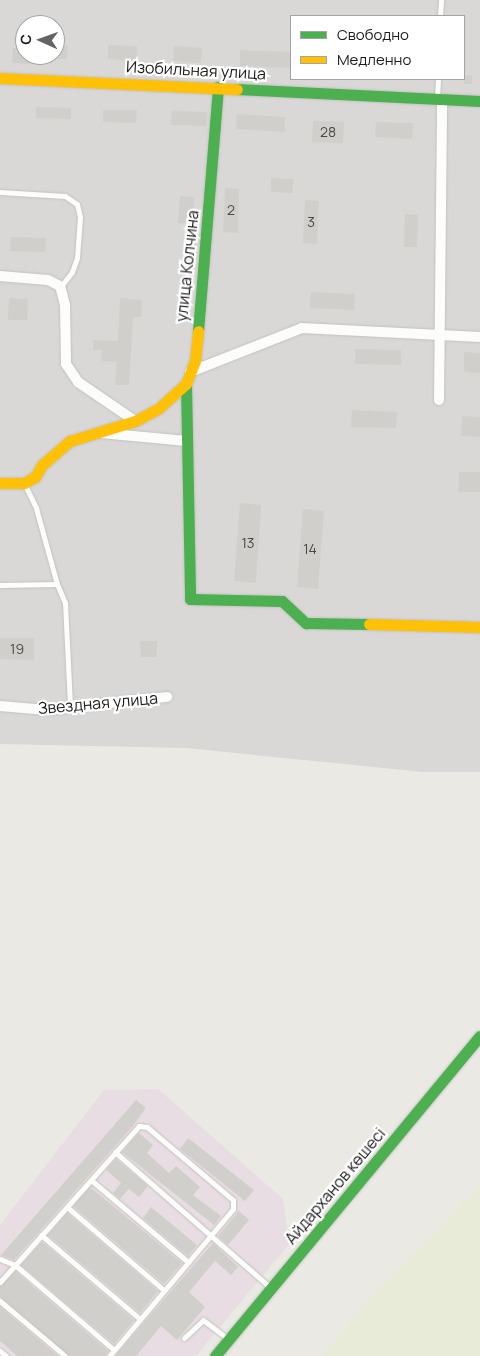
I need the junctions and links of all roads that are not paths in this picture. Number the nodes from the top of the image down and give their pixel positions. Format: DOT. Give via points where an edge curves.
graph roads {
  1 [pos="441,0"];
  2 [pos="440,15"];
  3 [pos="0,78"];
  4 [pos="438,80"];
  5 [pos="218,87"];
  6 [pos="440,99"];
  7 [pos="480,100"];
  8 [pos="0,192"];
  9 [pos="0,276"];
  10 [pos="60,286"];
  11 [pos="442,335"];
  12 [pos="480,337"];
  13 [pos="190,372"];
  14 [pos="186,384"];
  15 [pos="440,400"];
  16 [pos="136,421"];
  17 [pos="91,432"];
  18 [pos="187,441"];
  19 [pos="0,482"];
  20 [pos="24,483"];
  21 [pos="56,584"];
  22 [pos="0,585"];
  23 [pos="480,627"];
  24 [pos="167,697"];
  25 [pos="0,706"];
  26 [pos="70,708"];
  27 [pos="480,1036"];
  28 [pos="115,1152"];
  29 [pos="91,1180"];
  30 [pos="67,1207"];
  31 [pos="212,1234"];
  32 [pos="41,1235"];
  33 [pos="0,1259"];
  34 [pos="188,1262"];
  35 [pos="15,1265"];
  36 [pos="0,1282"];
  37 [pos="271,1288"];
  38 [pos="164,1290"];
  39 [pos="0,1302"];
  40 [pos="140,1319"];
  41 [pos="184,1338"];
  42 [pos="229,1339"];
  43 [pos="114,1350"];
  44 [pos="0,1351"];
  45 [pos="6,1356"];
  46 [pos="65,1356"];
  47 [pos="109,1356"];
  48 [pos="215,1356"];
  1 -- 2 [label="lane"];
  3 -- 5 [label="street, Изобильная улица"];
  4 -- 6 [label="lane"];
  5 -- 6 [label="street, Изобильная улица"];
  5 -- 13 [label="street, улица Колчина" via="205,260 195,361"];
  6 -- 7 [label="street, Изобильная улица"];
  6 -- 11 [label="street"];
  8 -- 10 [label="lane" via="65,196 76,204 80,217 77,258 72,272"];
  9 -- 10 [label="street" via="48,280"];
  10 -- 16 [label="street" via="65,305 66,364 78,382"];
  11 -- 12 [label="street"];
  11 -- 13 [label="street" via="302,328"];
  11 -- 15 [label="street"];
  13 -- 14 [label="street, улица Колчина"];
  14 -- 16 [label="street, улица Колчина" via="159,408"];
  14 -- 18 [label="street"];
  16 -- 17 [label="street, улица Колчина"];
  17 -- 18 [label="street"];
  17 -- 20 [label="street, улица Колчина" via="70,441 42,465 35,477"];
  18 -- 23 [label="street" via="190,599 282,601 306,623"];
  19 -- 20 [label="street"];
  20 -- 21 [label="lane" via="36,508"];
  21 -- 22 [label="lane"];
  21 -- 26 [label="lane" via="65,603"];
  24 -- 26 [label="street, Звездная улица"];
  25 -- 26 [label="street, Звездная улица" via="47,710"];
  27 -- 37 [label="street, Айдарханов көшесі"];
  28 -- 29 [label="lane"];
  28 -- 31 [label="lane"];
  28 -- 31 [label="lane" via="138,1126 147,1127 233,1200 233,1210"];
  29 -- 30 [label="lane"];
  29 -- 34 [label="lane"];
  30 -- 32 [label="lane"];
  30 -- 38 [label="lane"];
  31 -- 34 [label="lane"];
  31 -- 37 [label="lane"];
  32 -- 35 [label="lane"];
  32 -- 40 [label="lane"];
  33 -- 35 [label="lane"];
  34 -- 38 [label="lane"];
  35 -- 36 [label="lane"];
  35 -- 43 [label="lane"];
  37 -- 42 [label="street, Айдарханов көшесі"];
  38 -- 40 [label="lane"];
  39 -- 46 [label="lane"];
  40 -- 43 [label="lane"];
  41 -- 42 [label="lane" via="203,1320"];
  42 -- 48 [label="street, Айдарханов көшесі"];
  43 -- 47 [label="lane"];
  44 -- 45 [label="lane"];
}
